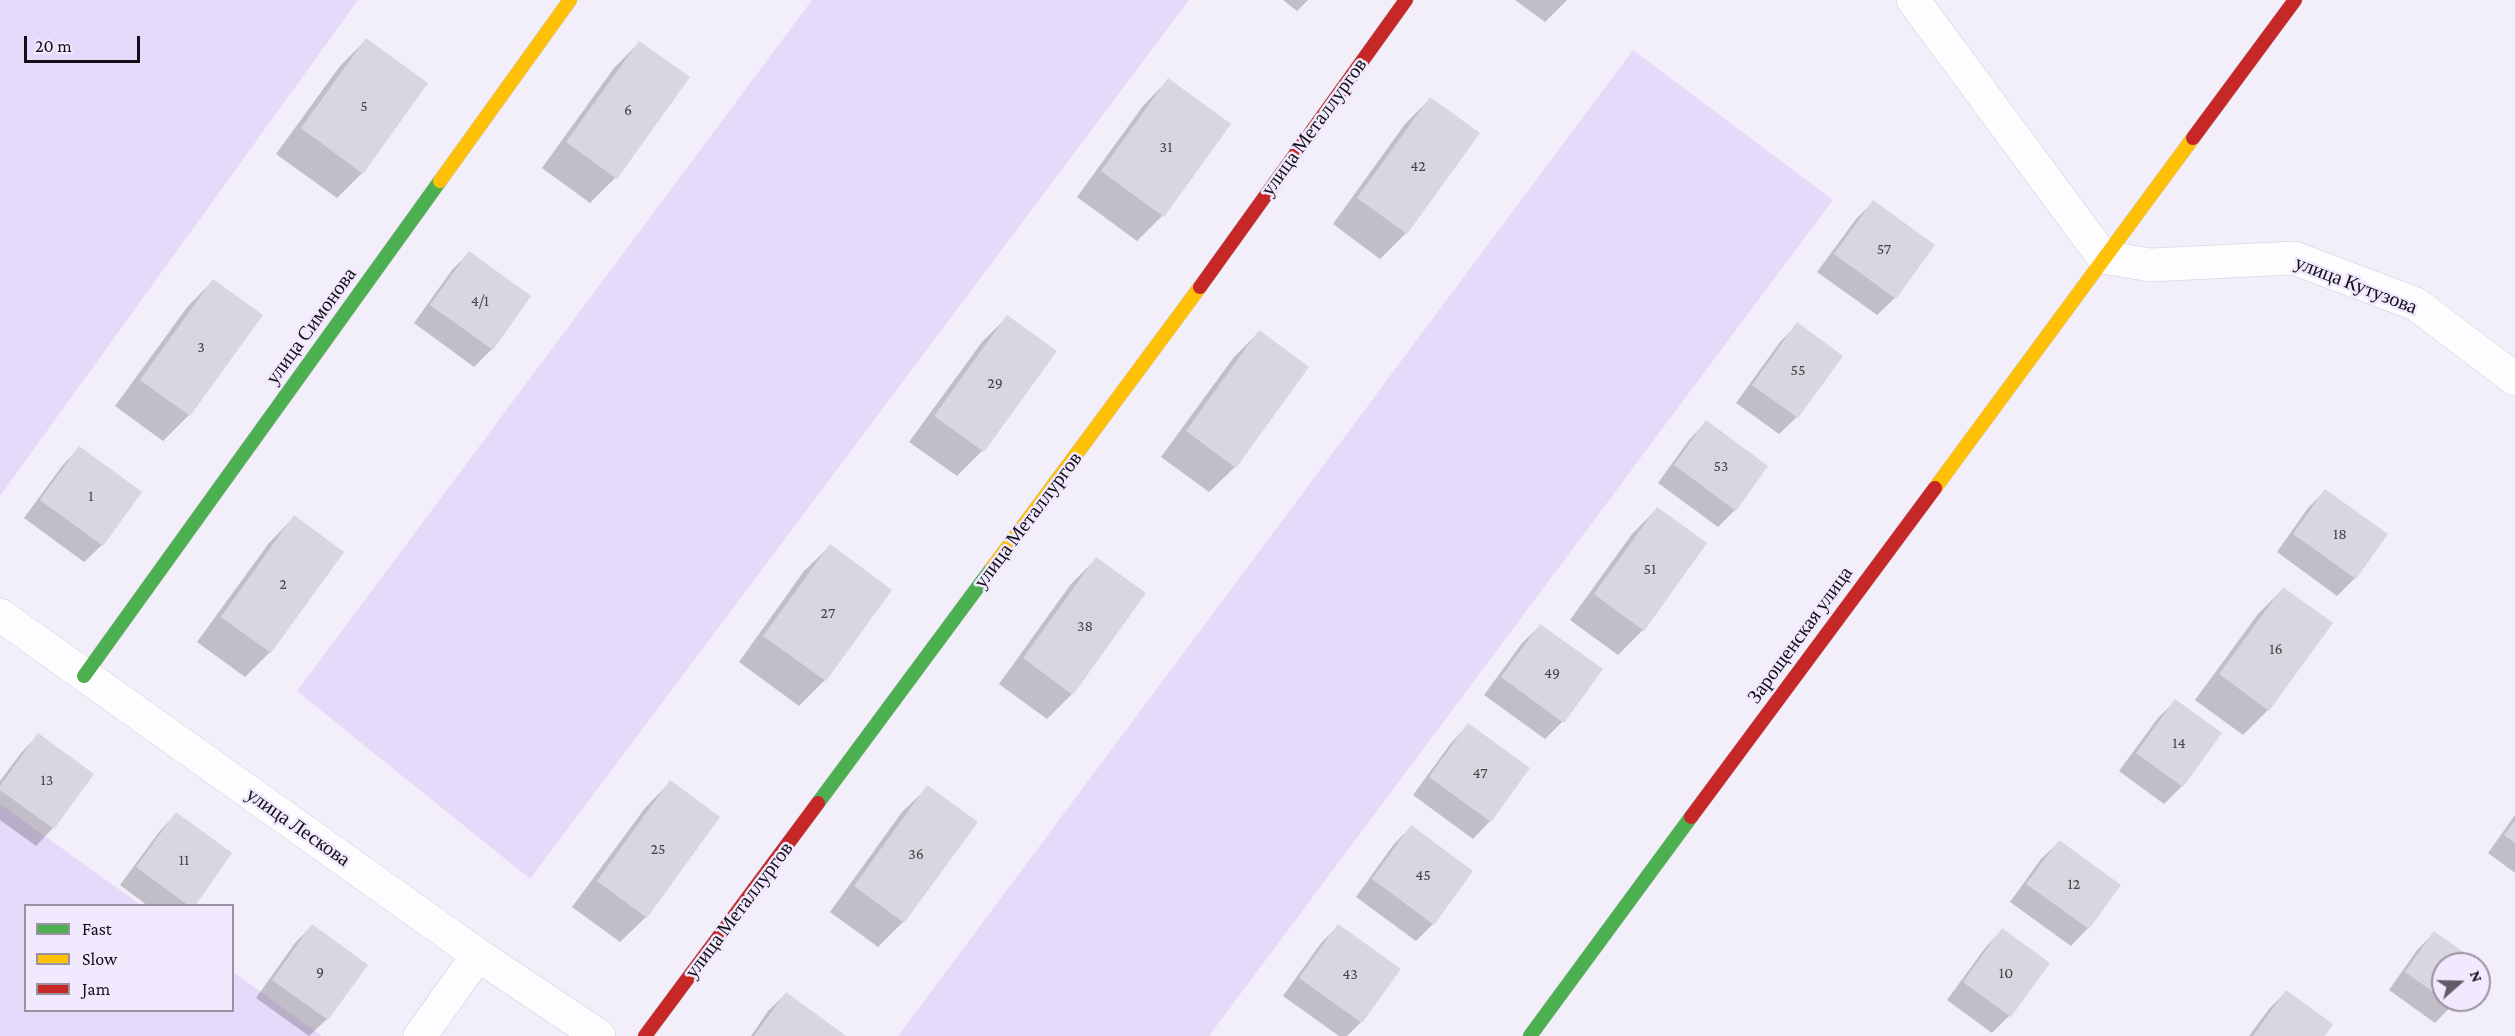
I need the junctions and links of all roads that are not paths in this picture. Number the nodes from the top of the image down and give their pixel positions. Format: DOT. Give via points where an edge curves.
graph roads {
  1 [pos="570,0"];
  2 [pos="1406,0"];
  3 [pos="1913,0"];
  4 [pos="2295,0"];
  5 [pos="2103,257"];
  6 [pos="2515,379"];
  7 [pos="0,615"];
  8 [pos="84,676"];
  9 [pos="478,955"];
  10 [pos="420,1036"];
  11 [pos="598,1036"];
  12 [pos="645,1036"];
  13 [pos="1530,1036"];
  1 -- 8 [label="street, улица Симонова"];
  2 -- 12 [label="street, улица Металлургов" via="1171,327"];
  3 -- 5 [label="street"];
  4 -- 5 [label="street, Зарощенская улица"];
  5 -- 6 [label="street, улица Кутузова" via="2150,265 2294,258 2416,304"];
  5 -- 13 [label="street, Зарощенская улица"];
  7 -- 8 [label="street, улица Лескова"];
  8 -- 9 [label="street, улица Лескова"];
  9 -- 10 [label="street"];
  9 -- 11 [label="street, улица Лескова"];
}
